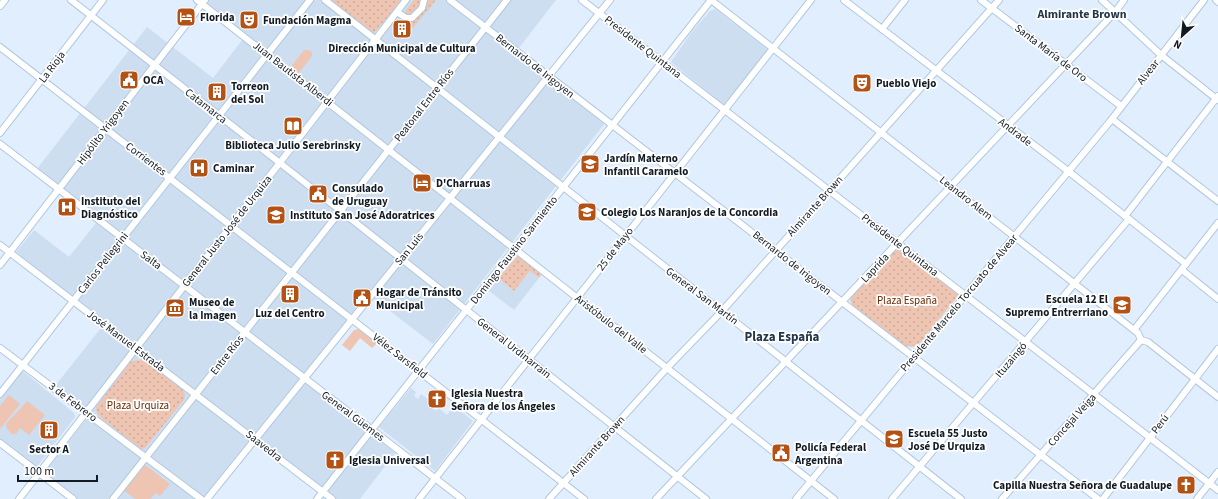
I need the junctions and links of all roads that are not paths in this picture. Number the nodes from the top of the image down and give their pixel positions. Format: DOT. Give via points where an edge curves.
graph roads {
  1 [pos="5,0"];
  2 [pos="71,0"];
  3 [pos="103,0"];
  4 [pos="310,0"];
  5 [pos="325,0"];
  6 [pos="406,0"];
  7 [pos="424,0"];
  8 [pos="450,0"];
  9 [pos="507,0"];
  10 [pos="582,0"];
  11 [pos="610,0"];
  12 [pos="711,0"];
  13 [pos="811,0"];
  14 [pos="844,0"];
  15 [pos="905,0"];
  16 [pos="981,0"];
  17 [pos="999,0"];
  18 [pos="1102,0"];
  19 [pos="1124,0"];
  20 [pos="1204,0"];
  21 [pos="202,1"];
  22 [pos="0,6"];
  23 [pos="992,8"];
  24 [pos="1116,11"];
  25 [pos="397,12"];
  26 [pos="599,13"];
  27 [pos="91,16"];
  28 [pos="486,27"];
  29 [pos="882,29"];
  30 [pos="375,41"];
  31 [pos="0,47"];
  32 [pos="773,48"];
  33 [pos="267,54"];
  34 [pos="1161,55"];
  35 [pos="662,62"];
  36 [pos="1067,64"];
  37 [pos="154,65"];
  38 [pos="935,70"];
  39 [pos="548,76"];
  40 [pos="42,80"];
  41 [pos="436,89"];
  42 [pos="1217,98"];
  43 [pos="328,101"];
  44 [pos="1121,106"];
  45 [pos="724,110"];
  46 [pos="218,116"];
  47 [pos="1112,119"];
  48 [pos="612,125"];
  49 [pos="1008,126"];
  50 [pos="106,128"];
  51 [pos="881,132"];
  52 [pos="0,133"];
  53 [pos="499,137"];
  54 [pos="0,144"];
  55 [pos="388,150"];
  56 [pos="1167,162"];
  57 [pos="280,163"];
  58 [pos="1068,171"];
  59 [pos="675,172"];
  60 [pos="170,178"];
  61 [pos="951,187"];
  62 [pos="563,188"];
  63 [pos="60,190"];
  64 [pos="829,190"];
  65 [pos="449,198"];
  66 [pos="1218,201"];
  67 [pos="340,211"];
  68 [pos="1127,218"];
  69 [pos="1218,222"];
  70 [pos="232,225"];
  71 [pos="625,236"];
  72 [pos="1014,236"];
  73 [pos="122,239"];
  74 [pos="898,243"];
  75 [pos="0,245"];
  76 [pos="514,249"];
  77 [pos="776,250"];
  78 [pos="10,252"];
  79 [pos="401,259"];
  80 [pos="1186,264"];
  81 [pos="0,265"];
  82 [pos="1182,270"];
  83 [pos="292,272"];
  84 [pos="1075,284"];
  85 [pos="185,285"];
  86 [pos="965,295"];
  87 [pos="577,297"];
  88 [pos="1218,298"];
  89 [pos="73,301"];
  90 [pos="843,302"];
  91 [pos="466,310"];
  92 [pos="722,311"];
  93 [pos="353,319"];
  94 [pos="1134,330"];
  95 [pos="244,332"];
  96 [pos="1141,340"];
  97 [pos="1026,342"];
  98 [pos="0,348"];
  99 [pos="136,348"];
  100 [pos="1218,350"];
  101 [pos="914,356"];
  102 [pos="528,359"];
  103 [pos="786,361"];
  104 [pos="23,365"];
  105 [pos="667,368"];
  106 [pos="420,370"];
  107 [pos="305,379"];
  108 [pos="1195,379"];
  109 [pos="0,394"];
  110 [pos="196,394"];
  111 [pos="1095,395"];
  112 [pos="1218,397"];
  113 [pos="975,403"];
  114 [pos="87,412"];
  115 [pos="481,418"];
  116 [pos="732,419"];
  117 [pos="861,421"];
  118 [pos="614,427"];
  119 [pos="372,431"];
  120 [pos="1150,437"];
  121 [pos="256,440"];
  122 [pos="0,443"];
  123 [pos="1041,455"];
  124 [pos="146,457"];
  125 [pos="920,467"];
  126 [pos="1218,472"];
  127 [pos="40,473"];
  128 [pos="678,477"];
  129 [pos="435,478"];
  130 [pos="812,481"];
  131 [pos="564,483"];
  132 [pos="1209,483"];
  133 [pos="1218,490"];
  134 [pos="323,492"];
  135 [pos="19,499"];
  136 [pos="73,499"];
  137 [pos="113,499"];
  138 [pos="201,499"];
  139 [pos="208,499"];
  140 [pos="317,499"];
  141 [pos="332,499"];
  142 [pos="419,499"];
  143 [pos="462,499"];
  144 [pos="549,499"];
  145 [pos="584,499"];
  146 [pos="656,499"];
  147 [pos="706,499"];
  148 [pos="796,499"];
  149 [pos="834,499"];
  150 [pos="892,499"];
  151 [pos="961,499"];
  152 [pos="1002,499"];
  153 [pos="1098,499"];
  154 [pos="1103,499"];
  155 [pos="1197,499"];
  1 -- 22 [label="street"];
  2 -- 27 [label="street, Catamarca"];
  3 -- 27 [label="street, La Rioja"];
  4 -- 33 [label="street, Carlos Pellegrini"];
  5 -- 30 [label="street, General San Martín"];
  6 -- 25 [label="street, General Justo José de Urquiza"];
  7 -- 25 [label="street" via="422,8 412,18 406,18"];
  8 -- 28 [label="street, Bernardo de Irigoyen"];
  9 -- 28 [label="street, Peatonal Entre Ríos"];
  10 -- 26 [label="street, Presidente Quintana"];
  11 -- 26 [label="street, San Luis"];
  12 -- 32 [label="street, Leandro Alem"];
  12 -- 35 [label="street, Domingo Faustino Sarmiento"];
  13 -- 32 [label="street, 25 de Mayo"];
  14 -- 29 [label="street, Andrade"];
  15 -- 29 [label="street"];
  16 -- 23 [label="street, Santa María de Oro"];
  17 -- 23 [label="street, Almirante Brown"];
  18 -- 24 [label="street"];
  19 -- 24 [label="street, Laprida"];
  20 -- 34 [label="street, Alvear"];
  21 -- 33 [label="street, Juan Bautista Alberdi"];
  21 -- 37 [label="street, Hipólito Yrigoyen"];
  23 -- 36 [label="street, Santa María de Oro"];
  23 -- 38 [label="street, Almirante Brown"];
  24 -- 34 [label="street"];
  24 -- 36 [label="street, Laprida"];
  25 -- 30 [label="street, General Justo José de Urquiza"];
  26 -- 35 [label="street, Presidente Quintana"];
  26 -- 39 [label="street, San Luis"];
  27 -- 37 [label="street, Catamarca"];
  27 -- 40 [label="street, La Rioja"];
  28 -- 39 [label="street, Bernardo de Irigoyen"];
  28 -- 41 [label="street, Peatonal Entre Ríos"];
  29 -- 38 [label="street, Andrade"];
  30 -- 41 [label="street, General San Martín"];
  30 -- 43 [label="street, General Justo José de Urquiza"];
  31 -- 40 [label="street, Corrientes"];
  32 -- 45 [label="street, 25 de Mayo"];
  32 -- 51 [label="street, Leandro Alem"];
  33 -- 43 [label="street, Juan Bautista Alberdi"];
  33 -- 46 [label="street, Carlos Pellegrini"];
  34 -- 42 [label="street"];
  34 -- 44 [label="street, Alvear"];
  35 -- 45 [label="street, Presidente Quintana"];
  35 -- 48 [label="street, Domingo Faustino Sarmiento"];
  36 -- 44 [label="street, Santa María de Oro"];
  36 -- 49 [label="street, Laprida"];
  37 -- 46 [label="street, Catamarca"];
  37 -- 50 [label="street, Hipólito Yrigoyen"];
  38 -- 49 [label="street, Andrade"];
  38 -- 51 [label="street, Almirante Brown"];
  39 -- 48 [label="street, Bernardo de Irigoyen"];
  39 -- 53 [label="street, San Luis"];
  40 -- 50 [label="street, Corrientes"];
  40 -- 52 [label="street, La Rioja"];
  41 -- 53 [label="street, General San Martín"];
  41 -- 55 [label="street, Peatonal Entre Ríos"];
  42 -- 56 [label="street, Ituzaingó"];
  43 -- 55 [label="street, Juan Bautista Alberdi"];
  43 -- 57 [label="street, General Justo José de Urquiza"];
  44 -- 47 [label="street, Presidente Marcelo Torcuato de Alvear"];
  45 -- 59 [label="street, 25 de Mayo"];
  45 -- 64 [label="street, Presidente Quintana"];
  46 -- 57 [label="street, Catamarca"];
  46 -- 60 [label="street, Carlos Pellegrini"];
  47 -- 56 [label="street"];
  47 -- 58 [label="street, Presidente Marcelo Torcuato de Alvear"];
  48 -- 59 [label="street, Bernardo de Irigoyen"];
  48 -- 62 [label="street, Domingo Faustino Sarmiento"];
  49 -- 58 [label="street, Andrade"];
  49 -- 61 [label="street, Laprida"];
  50 -- 60 [label="street, Corrientes"];
  50 -- 63 [label="street, Hipólito Yrigoyen"];
  51 -- 61 [label="street, Leandro Alem"];
  51 -- 64 [label="street, Almirante Brown"];
  53 -- 62 [label="street, General San Martín"];
  53 -- 65 [label="street, San Luis"];
  54 -- 63 [label="street, Salta"];
  55 -- 65 [label="street, Aristóbulo del Valle"];
  55 -- 67 [label="street, Peatonal Entre Ríos"];
  56 -- 66 [label="street"];
  56 -- 68 [label="street, Ituzaingó"];
  57 -- 67 [label="street, Catamarca"];
  57 -- 70 [label="street, General Justo José de Urquiza"];
  58 -- 68 [label="street, Andrade"];
  58 -- 72 [label="street, Presidente Marcelo Torcuato de Alvear"];
  59 -- 71 [label="street, 25 de Mayo"];
  59 -- 77 [label="street, Bernardo de Irigoyen"];
  60 -- 70 [label="street, Corrientes"];
  60 -- 73 [label="street, Carlos Pellegrini"];
  61 -- 72 [label="street, Leandro Alem"];
  61 -- 74 [label="street, Laprida"];
  62 -- 71 [label="street, General San Martín"];
  62 -- 76 [label="street, Domingo Faustino Sarmiento"];
  63 -- 73 [label="street, Salta"];
  63 -- 78 [label="street, Hipólito Yrigoyen"];
  64 -- 74 [label="street, Presidente Quintana"];
  64 -- 77 [label="street, Almirante Brown"];
  65 -- 76 [label="street, Aristóbulo del Valle"];
  65 -- 79 [label="street, San Luis"];
  67 -- 79 [label="street, General Urdinarrain"];
  67 -- 83 [label="street, Entre Ríos"];
  68 -- 80 [label="street, Andrade"];
  68 -- 84 [label="street, Ituzaingó"];
  69 -- 80 [label="street"];
  70 -- 83 [label="street, Corrientes"];
  70 -- 85 [label="street, General Justo José de Urquiza"];
  71 -- 87 [label="street, 25 de Mayo"];
  71 -- 92 [label="street, General San Martín"];
  72 -- 84 [label="street, Leandro Alem"];
  72 -- 86 [label="street, Presidente Marcelo Torcuato de Alvear"];
  73 -- 85 [label="street, Salta"];
  73 -- 89 [label="street, Carlos Pellegrini"];
  74 -- 86 [label="street, Presidente Quintana"];
  74 -- 90 [label="street, Laprida"];
  75 -- 78 [label="street, José Manuel Estrada"];
  76 -- 87 [label="street, Aristóbulo del Valle"];
  76 -- 91 [label="street, Domingo Faustino Sarmiento"];
  77 -- 90 [label="street, Bernardo de Irigoyen"];
  77 -- 92 [label="street, Almirante Brown"];
  78 -- 81 [label="street, Hipólito Yrigoyen"];
  78 -- 89 [label="street, José Manuel Estrada"];
  79 -- 91 [label="street, General Urdinarrain"];
  79 -- 93 [label="street, San Luis"];
  80 -- 82 [label="street"];
  82 -- 88 [label="street"];
  82 -- 94 [label="street"];
  83 -- 93 [label="street, Vélez Sarsfield"];
  83 -- 95 [label="street, Entre Ríos"];
  84 -- 94 [label="street, Leandro Alem"];
  84 -- 97 [label="street, Ituzaingó"];
  85 -- 95 [label="street, Salta"];
  85 -- 99 [label="street, General Justo José de Urquiza"];
  86 -- 97 [label="street, Presidente Quintana"];
  86 -- 101 [label="street, Presidente Marcelo Torcuato de Alvear"];
  87 -- 102 [label="street, 25 de Mayo"];
  87 -- 105 [label="street, Aristóbulo del Valle"];
  89 -- 99 [label="street, José Manuel Estrada"];
  89 -- 104 [label="street, Carlos Pellegrini"];
  90 -- 101 [label="street, Bernardo de Irigoyen"];
  90 -- 103 [label="street, Laprida"];
  91 -- 102 [label="street, General Urdinarrain"];
  91 -- 106 [label="street, Domingo Faustino Sarmiento"];
  92 -- 103 [label="street, General San Martín"];
  92 -- 105 [label="street, Almirante Brown"];
  93 -- 106 [label="street, Vélez Sarsfield"];
  93 -- 107 [label="street, San Luis"];
  94 -- 96 [label="street, Leandro Alem"];
  95 -- 107 [label="street, General Güemes"];
  95 -- 110 [label="street, Entre Ríos"];
  96 -- 108 [label="street, Leandro Alem" via="1148,342"];
  96 -- 111 [label="street, Concejal Veiga"];
  97 -- 111 [label="street, Presidente Quintana"];
  97 -- 113 [label="street, Ituzaingó"];
  98 -- 104 [label="street, 3 de Febrero"];
  99 -- 110 [label="street, José Manuel Estrada"];
  99 -- 114 [label="street, General Justo José de Urquiza"];
  100 -- 108 [label="street, Perú"];
  101 -- 113 [label="street, Bernardo de Irigoyen"];
  101 -- 117 [label="street, Presidente Marcelo Torcuato de Alvear"];
  102 -- 115 [label="street, 25 de Mayo"];
  102 -- 118 [label="street, General Urdinarrain"];
  103 -- 116 [label="street, Laprida"];
  103 -- 117 [label="street, General San Martín"];
  104 -- 109 [label="street, Carlos Pellegrini"];
  104 -- 114 [label="street, 3 de Febrero"];
  105 -- 116 [label="street, Aristóbulo del Valle"];
  105 -- 118 [label="street, Almirante Brown"];
  106 -- 115 [label="street, Vélez Sarsfield"];
  106 -- 119 [label="street, Domingo Faustino Sarmiento"];
  107 -- 119 [label="street, General Güemes"];
  107 -- 121 [label="street, San Luis"];
  108 -- 112 [label="street, Leandro Alem"];
  108 -- 120 [label="street, Perú"];
  110 -- 121 [label="street, Saavedra"];
  110 -- 124 [label="street, Entre Ríos"];
  111 -- 120 [label="street, Presidente Quintana"];
  111 -- 123 [label="street, Concejal Veiga"];
  113 -- 123 [label="street, Bernardo de Irigoyen"];
  113 -- 125 [label="street, Ituzaingó"];
  114 -- 124 [label="street, 3 de Febrero"];
  114 -- 127 [label="street, General Justo José de Urquiza"];
  115 -- 129 [label="street, 25 de Mayo"];
  115 -- 131 [label="street, Vélez Sarsfield"];
  116 -- 128 [label="street, Laprida"];
  116 -- 130 [label="street, Aristóbulo del Valle"];
  117 -- 125 [label="street, General San Martín"];
  117 -- 130 [label="street, Presidente Marcelo Torcuato de Alvear"];
  118 -- 128 [label="street, General Urdinarrain"];
  118 -- 131 [label="street, Almirante Brown"];
  119 -- 129 [label="street, General Güemes"];
  119 -- 134 [label="street, Domingo Faustino Sarmiento"];
  120 -- 132 [label="street, Presidente Quintana"];
  120 -- 154 [label="street, Perú"];
  121 -- 134 [label="street, Saavedra"];
  121 -- 139 [label="street, San Luis"];
  122 -- 127 [label="street"];
  123 -- 152 [label="street, Concejal Veiga"];
  123 -- 153 [label="street, Bernardo de Irigoyen"];
  124 -- 137 [label="street, Entre Ríos"];
  124 -- 138 [label="street, 3 de Febrero"];
  125 -- 150 [label="street, Ituzaingó"];
  125 -- 151 [label="street, General San Martín"];
  126 -- 132 [label="street"];
  127 -- 135 [label="street, General Justo José de Urquiza"];
  127 -- 136 [label="street"];
  128 -- 146 [label="street, Laprida"];
  128 -- 147 [label="street, General Urdinarrain"];
  129 -- 142 [label="street, 25 de Mayo"];
  129 -- 143 [label="street, General Güemes"];
  130 -- 148 [label="street, Presidente Marcelo Torcuato de Alvear"];
  130 -- 149 [label="street, Aristóbulo del Valle"];
  131 -- 144 [label="street, Almirante Brown"];
  131 -- 145 [label="street, Vélez Sarsfield"];
  132 -- 133 [label="street, Presidente Quintana"];
  132 -- 155 [label="street"];
  134 -- 140 [label="street, Domingo Faustino Sarmiento"];
  134 -- 141 [label="street, Saavedra"];
}
